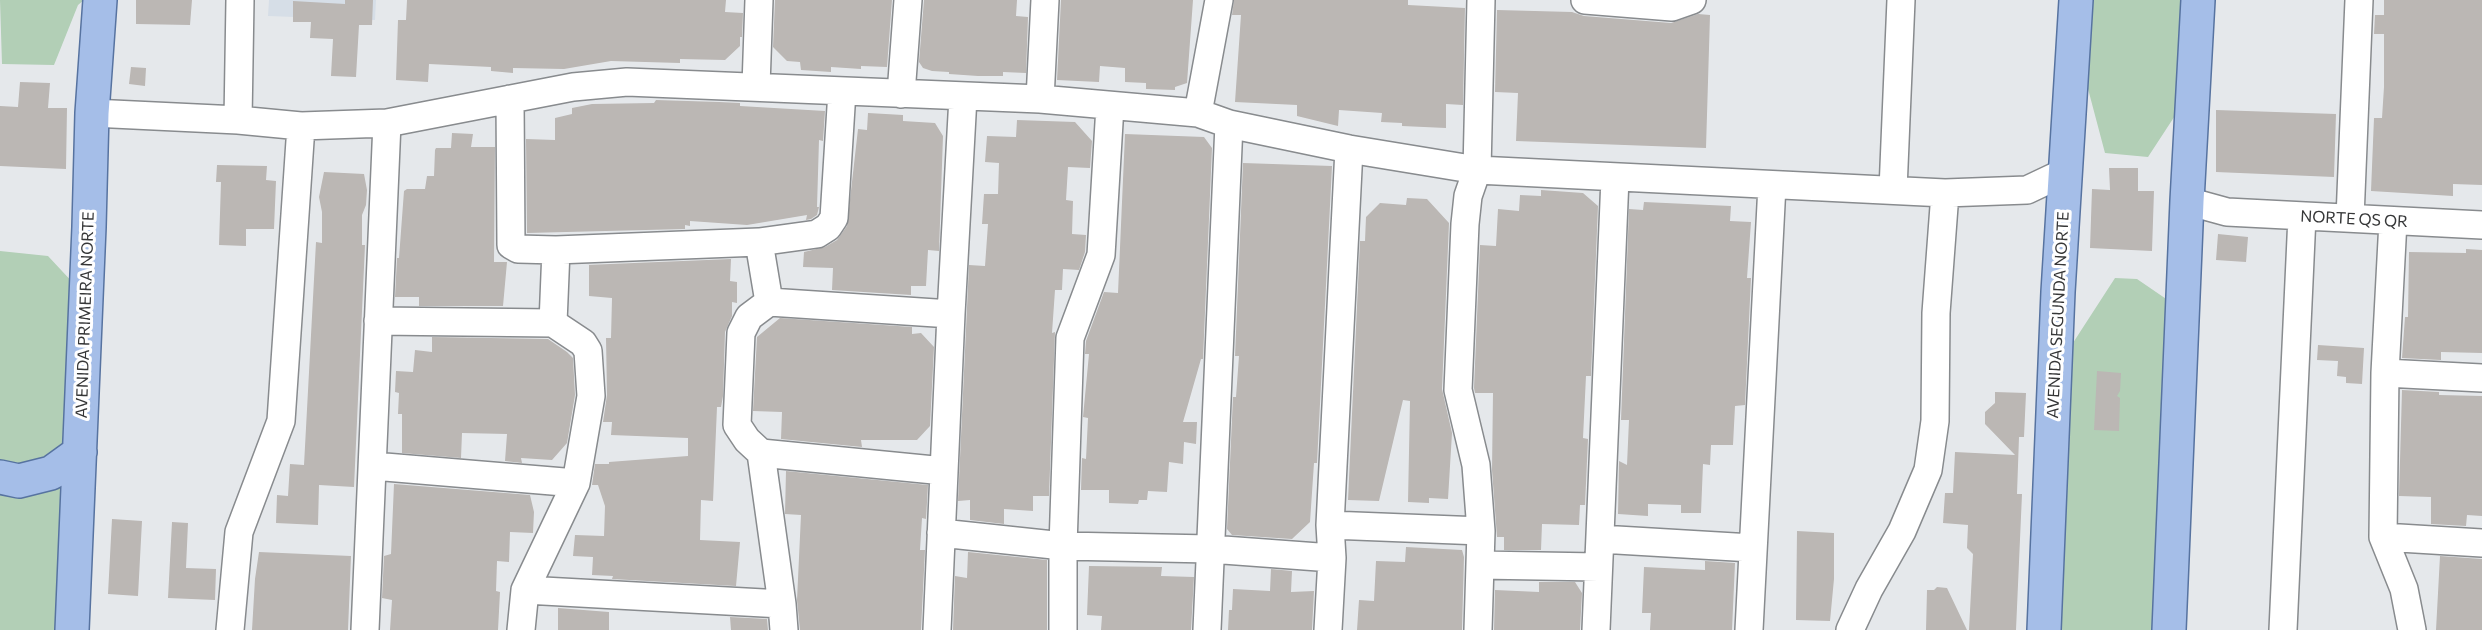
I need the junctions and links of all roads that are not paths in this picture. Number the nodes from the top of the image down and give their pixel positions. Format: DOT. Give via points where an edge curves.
graph roads {
  1 [pos="100,0"];
  2 [pos="240,0"];
  3 [pos="759,0"];
  4 [pos="908,0"];
  5 [pos="1045,0"];
  6 [pos="1219,0"];
  7 [pos="1481,0"];
  8 [pos="1585,0"];
  9 [pos="1692,0"];
  10 [pos="1901,0"];
  11 [pos="2076,0"];
  12 [pos="2198,0"];
  13 [pos="2359,0"];
  14 [pos="756,86"];
  15 [pos="842,91"];
  16 [pos="901,94"];
  17 [pos="963,97"];
  18 [pos="510,99"];
  19 [pos="1040,99"];
  20 [pos="1110,106"];
  21 [pos="92,113"];
  22 [pos="1198,113"];
  23 [pos="238,120"];
  24 [pos="387,123"];
  25 [pos="1229,124"];
  26 [pos="301,126"];
  27 [pos="1349,149"];
  28 [pos="1477,170"];
  29 [pos="2065,172"];
  30 [pos="1615,178"];
  31 [pos="1772,184"];
  32 [pos="1893,190"];
  33 [pos="2027,190"];
  34 [pos="1945,193"];
  35 [pos="2063,208"];
  36 [pos="2186,216"];
  37 [pos="2302,216"];
  38 [pos="2350,218"];
  39 [pos="2393,221"];
  40 [pos="2482,225"];
  41 [pos="759,242"];
  42 [pos="556,250"];
  43 [pos="769,303"];
  44 [pos="951,314"];
  45 [pos="378,321"];
  46 [pos="553,323"];
  47 [pos="2385,373"];
  48 [pos="2482,378"];
  49 [pos="80,452"];
  50 [pos="761,453"];
  51 [pos="373,466"];
  52 [pos="944,471"];
  53 [pos="0,477"];
  54 [pos="576,483"];
  55 [pos="1330,525"];
  56 [pos="1481,531"];
  57 [pos="941,533"];
  58 [pos="2383,537"];
  59 [pos="1600,539"];
  60 [pos="2482,543"];
  61 [pos="1063,546"];
  62 [pos="1752,548"];
  63 [pos="1210,549"];
  64 [pos="1332,558"];
  65 [pos="1480,565"];
  66 [pos="1598,567"];
  67 [pos="525,590"];
  68 [pos="783,617"];
  69 [pos="72,630"];
  70 [pos="230,630"];
  71 [pos="365,630"];
  72 [pos="521,630"];
  73 [pos="938,630"];
  74 [pos="1064,630"];
  75 [pos="1207,630"];
  76 [pos="1328,630"];
  77 [pos="1478,630"];
  78 [pos="1596,630"];
  79 [pos="1749,630"];
  80 [pos="1850,630"];
  81 [pos="2044,630"];
  82 [pos="2169,630"];
  83 [pos="2283,630"];
  84 [pos="2412,630"];
  1 -- 21 [label="main road, AVENIDA PRIMEIRA NORTE"];
  2 -- 23 [label="street"];
  3 -- 14 [label="street"];
  4 -- 16 [label="street"];
  5 -- 19 [label="street"];
  6 -- 22 [label="street"];
  7 -- 28 [label="street"];
  8 -- 9 [label="street" via="1672,7"];
  10 -- 32 [label="street"];
  11 -- 29 [label="main road, AVENIDA SEGUNDA NORTE"];
  12 -- 36 [label="main road"];
  13 -- 38 [label="street"];
  14 -- 15 [label="street"];
  14 -- 18 [label="street" via="627,82"];
  15 -- 16 [label="street"];
  15 -- 41 [label="street" via="834,218 817,234"];
  16 -- 17 [label="street"];
  17 -- 19 [label="street"];
  17 -- 44 [label="street"];
  18 -- 24 [label="street"];
  18 -- 42 [label="street" via="511,245 518,249"];
  19 -- 20 [label="street"];
  20 -- 22 [label="street"];
  20 -- 61 [label="street" via="1101,255 1070,338"];
  21 -- 23 [label="street"];
  21 -- 49 [label="main road, AVENIDA PRIMEIRA NORTE"];
  22 -- 25 [label="street"];
  23 -- 26 [label="street"];
  24 -- 26 [label="street"];
  24 -- 45 [label="street"];
  25 -- 27 [label="street"];
  25 -- 63 [label="street"];
  26 -- 70 [label="street" via="281,421 239,532"];
  27 -- 28 [label="street"];
  27 -- 55 [label="street"];
  28 -- 30 [label="street"];
  28 -- 56 [label="street" via="1468,196 1465,224 1458,390 1476,465"];
  29 -- 33 [label="street"];
  29 -- 35 [label="main road, AVENIDA SEGUNDA NORTE"];
  30 -- 31 [label="street"];
  30 -- 59 [label="street"];
  31 -- 32 [label="street"];
  31 -- 62 [label="street"];
  32 -- 34 [label="street"];
  33 -- 34 [label="street"];
  33 -- 35 [label="street"];
  34 -- 80 [label="street" via="1936,313 1935,421 1928,470 1902,531"];
  35 -- 81 [label="main road, AVENIDA SEGUNDA NORTE"];
  36 -- 37 [label="street, NORTE QS QR" via="2227,212"];
  36 -- 82 [label="main road"];
  37 -- 38 [label="street, NORTE QS QR"];
  37 -- 83 [label="street"];
  38 -- 39 [label="street, NORTE QS QR"];
  39 -- 40 [label="street, NORTE QS QR"];
  39 -- 47 [label="street"];
  41 -- 42 [label="street"];
  41 -- 43 [label="street"];
  42 -- 46 [label="street"];
  43 -- 44 [label="street"];
  43 -- 50 [label="street" via="749,317 741,333 737,425"];
  44 -- 52 [label="street"];
  45 -- 46 [label="street"];
  45 -- 51 [label="street"];
  46 -- 54 [label="street" via="583,343 588,351 591,396"];
  47 -- 48 [label="street"];
  47 -- 58 [label="street"];
  49 -- 53 [label="main road" via="51,473 19,481"];
  49 -- 69 [label="main road, AVENIDA PRIMEIRA NORTE"];
  50 -- 52 [label="street"];
  50 -- 68 [label="street"];
  51 -- 54 [label="street"];
  51 -- 71 [label="street"];
  52 -- 57 [label="street"];
  54 -- 67 [label="street"];
  55 -- 56 [label="street"];
  55 -- 64 [label="street"];
  56 -- 65 [label="street"];
  57 -- 61 [label="street"];
  57 -- 73 [label="street"];
  58 -- 60 [label="street"];
  58 -- 84 [label="street" via="2404,588"];
  59 -- 62 [label="street"];
  59 -- 66 [label="street"];
  61 -- 63 [label="street"];
  61 -- 74 [label="street"];
  62 -- 79 [label="street"];
  63 -- 64 [label="street"];
  63 -- 75 [label="street"];
  64 -- 76 [label="street"];
  65 -- 66 [label="street"];
  65 -- 77 [label="street"];
  66 -- 78 [label="street"];
  67 -- 68 [label="street"];
  67 -- 72 [label="street"];
}
